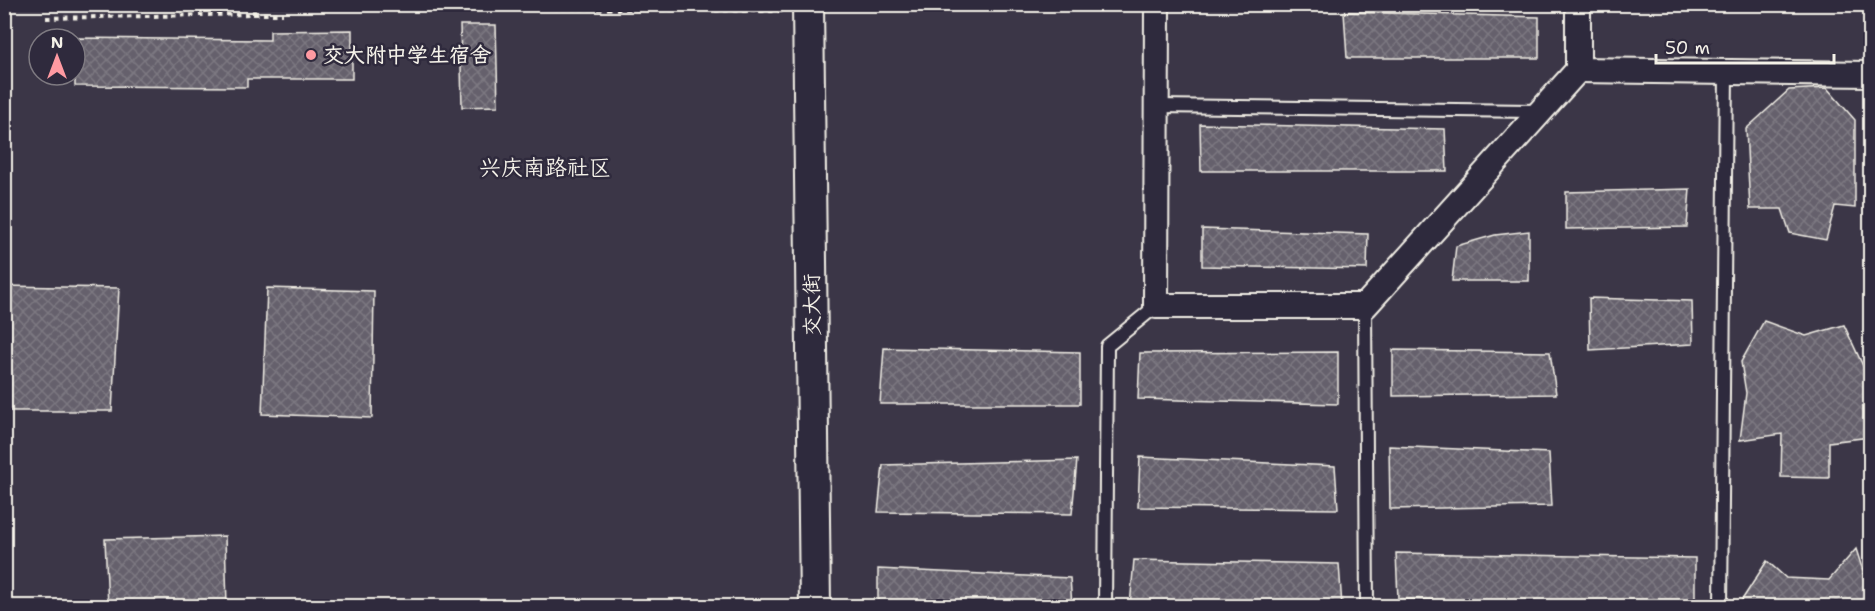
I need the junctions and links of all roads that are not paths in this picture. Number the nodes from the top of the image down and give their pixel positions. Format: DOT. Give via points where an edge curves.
graph roads {
  1 [pos="1157,4"];
  2 [pos="1578,4"];
  3 [pos="808,8"];
  4 [pos="1578,70"];
  5 [pos="1726,71"];
  6 [pos="1870,74"];
  7 [pos="1156,106"];
  8 [pos="1541,111"];
  9 [pos="1156,306"];
  10 [pos="1365,306"];
  11 [pos="815,606"];
  12 [pos="1105,606"];
  13 [pos="1367,606"];
  14 [pos="1721,606"];
  1 -- 7 [label="street"];
  2 -- 4 [label="street"];
  3 -- 11 [label="street, 交大街"];
  4 -- 5 [label="street"];
  4 -- 8 [label="street"];
  5 -- 6 [label="street"];
  5 -- 14 [label="lane"];
  7 -- 8 [label="lane"];
  7 -- 9 [label="street"];
  8 -- 10 [label="street"];
  9 -- 10 [label="street"];
  9 -- 12 [label="lane" via="1107,346"];
  10 -- 13 [label="lane"];
}
